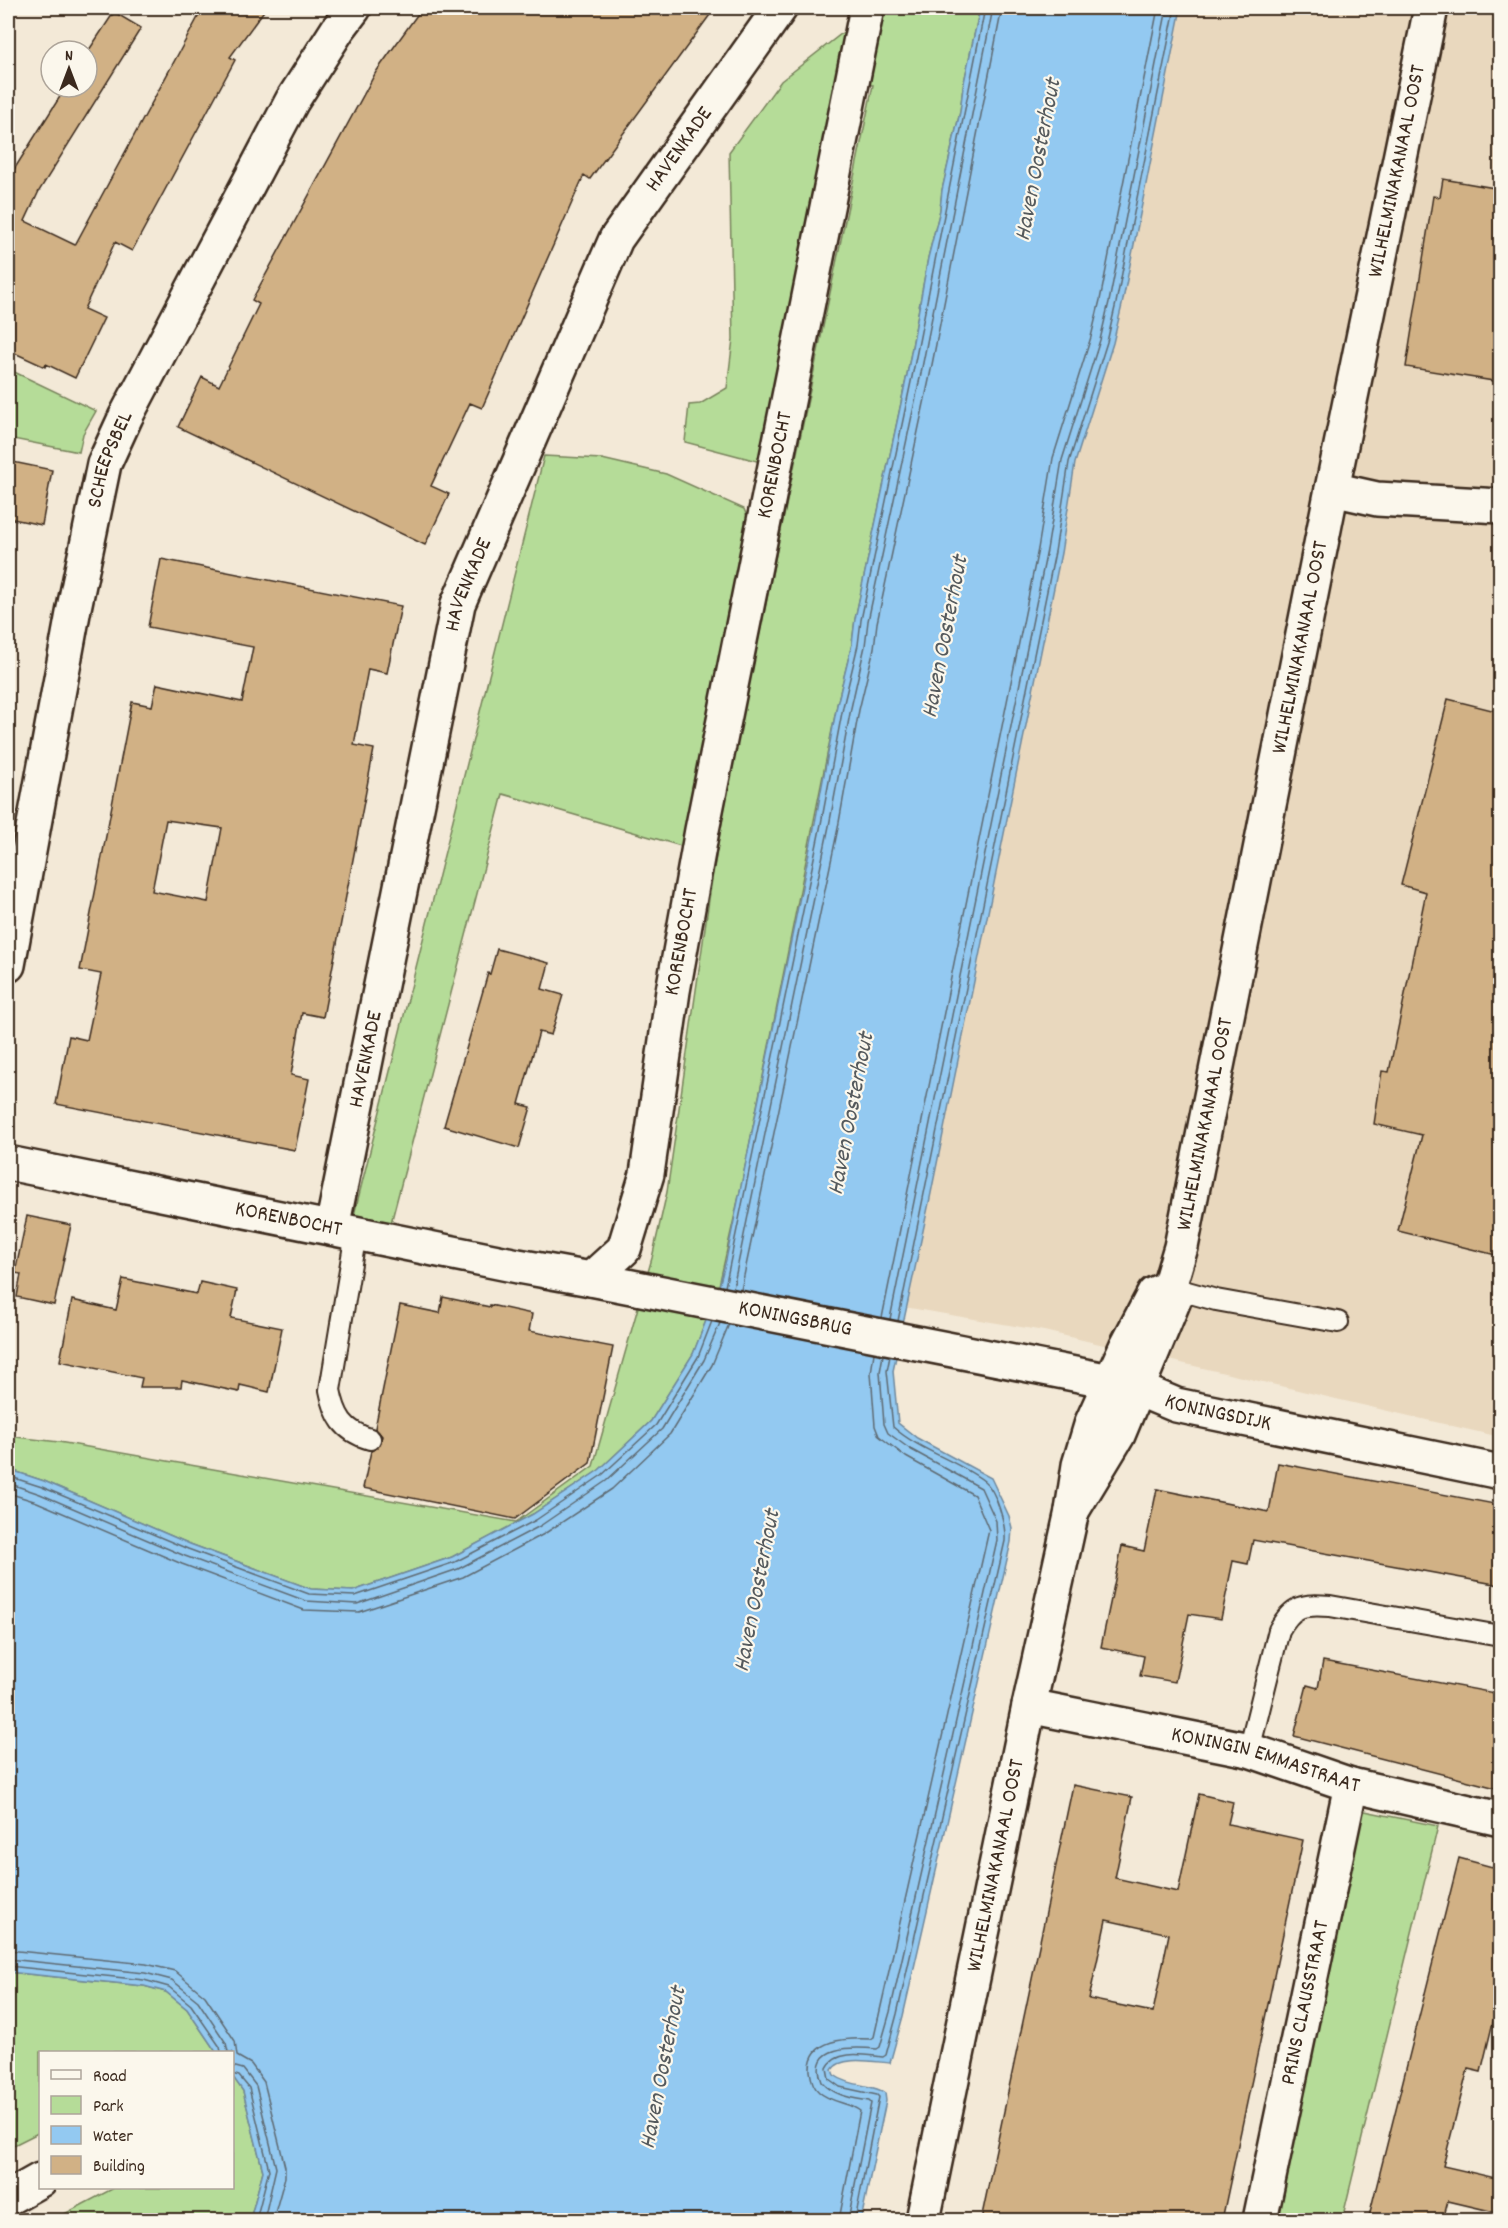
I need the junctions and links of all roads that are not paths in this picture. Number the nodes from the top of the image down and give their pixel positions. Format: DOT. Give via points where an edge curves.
graph roads {
  1 [pos="354,8"];
  2 [pos="780,8"];
  3 [pos="867,8"];
  4 [pos="1431,8"];
  5 [pos="1332,489"];
  6 [pos="1500,506"];
  7 [pos="8,965"];
  8 [pos="8,1163"];
  9 [pos="344,1231"];
  10 [pos="591,1279"];
  11 [pos="1169,1287"];
  12 [pos="1338,1322"];
  13 [pos="939,1347"];
  14 [pos="1124,1385"];
  15 [pos="370,1439"];
  16 [pos="1500,1472"];
  17 [pos="1500,1636"];
  18 [pos="1029,1706"];
  19 [pos="1249,1750"];
  20 [pos="1351,1785"];
  21 [pos="1500,1820"];
  22 [pos="39,2181"];
  23 [pos="8,2198"];
  24 [pos="923,2220"];
  25 [pos="1260,2220"];
  1 -- 7 [label="street, SCHEEPSBEL" via="292,101 110,446 74,608"];
  2 -- 9 [label="street, HAVENKADE" via="616,239 458,604"];
  3 -- 10 [label="street, KORENBOCHT" via="702,830 673,991 647,1174 624,1249"];
  4 -- 5 [label="street, WILHELMINAKANAAL OOST"];
  5 -- 6 [label="street" via="1377,499"];
  5 -- 11 [label="street, WILHELMINAKANAAL OOST" via="1181,1247"];
  8 -- 9 [label="street, KORENBOCHT"];
  9 -- 10 [label="street, KORENBOCHT"];
  9 -- 15 [label="lane" via="330,1390 334,1410 347,1428"];
  10 -- 13 [label="street, KONINGSBRUG"];
  11 -- 12 [label="lane" via="1216,1300"];
  11 -- 14 [label="street, WILHELMINAKANAAL OOST" via="1174,1300"];
  13 -- 14 [label="street, KONINGSDIJK"];
  14 -- 16 [label="street, KONINGSDIJK" via="1176,1405"];
  14 -- 18 [label="street, WILHELMINAKANAAL OOST" via="1118,1435 1072,1511"];
  17 -- 19 [label="lane" via="1306,1604 1288,1614 1279,1630"];
  18 -- 19 [label="street, KONINGIN EMMASTRAAT"];
  18 -- 24 [label="street, WILHELMINAKANAAL OOST"];
  19 -- 20 [label="street, KONINGIN EMMASTRAAT"];
  20 -- 21 [label="street, KONINGIN EMMASTRAAT"];
  20 -- 25 [label="street, PRINS CLAUSSTRAAT"];
  22 -- 23 [label="street"];
}
